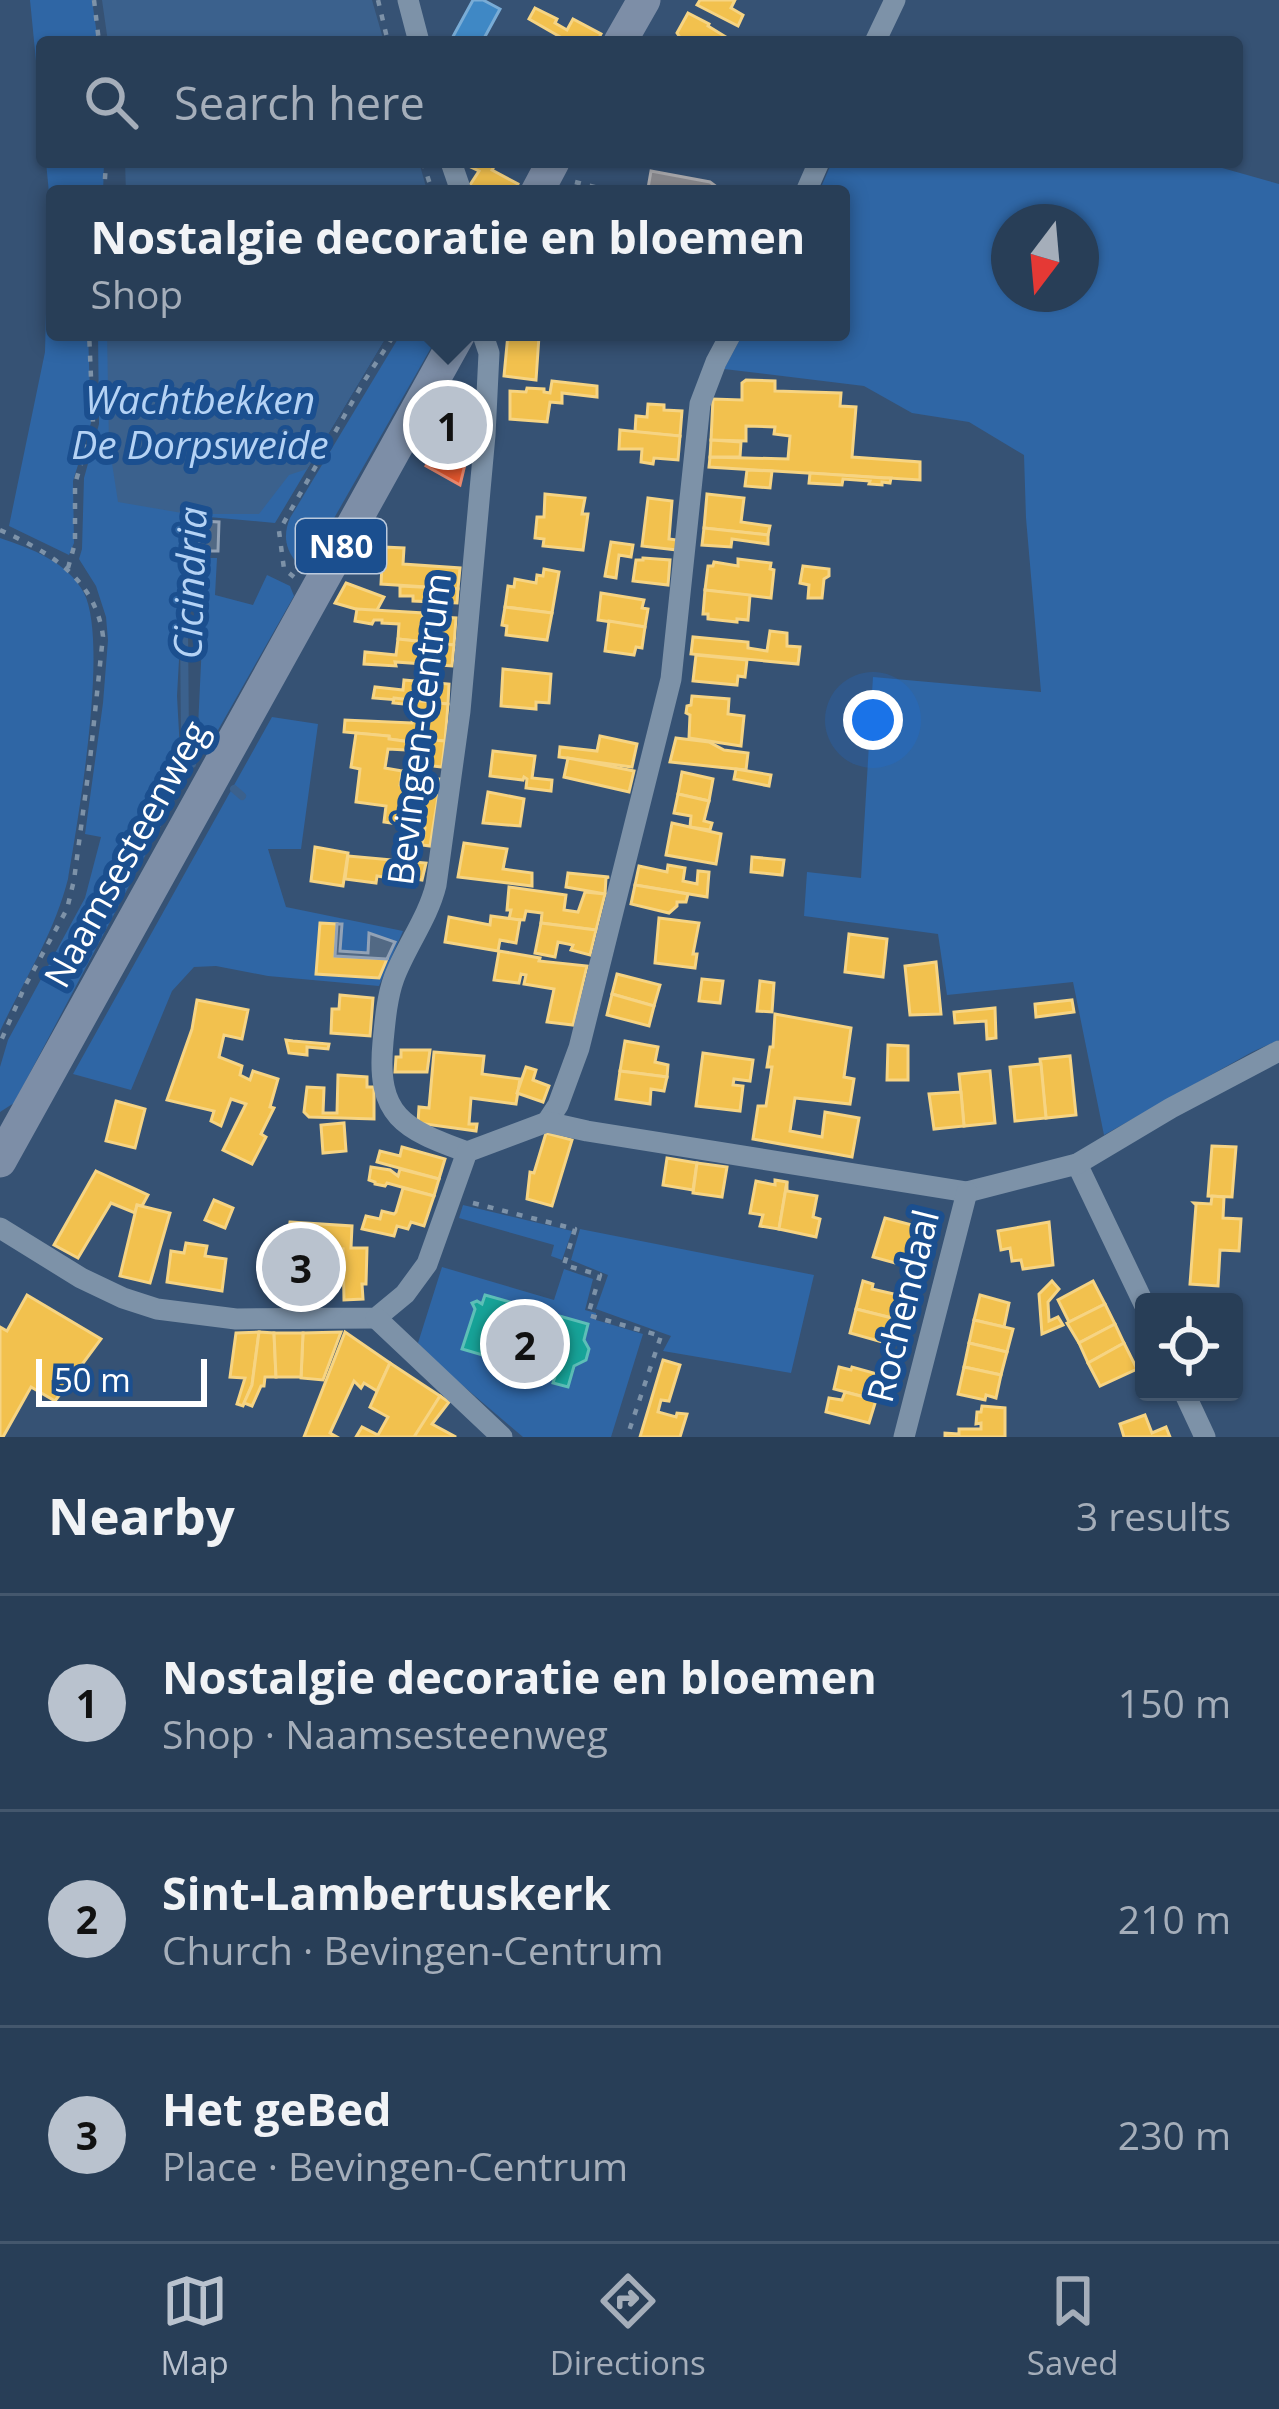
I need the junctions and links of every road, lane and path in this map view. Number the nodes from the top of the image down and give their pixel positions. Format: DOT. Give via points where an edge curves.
graph roads {
  1 [pos="94,0"];
  2 [pos="378,0"];
  3 [pos="408,0"];
  4 [pos="644,0"];
  5 [pos="895,0"];
  6 [pos="98,36"];
  7 [pos="387,36"];
  8 [pos="417,36"];
  9 [pos="623,36"];
  10 [pos="878,36"];
  11 [pos="545,177"];
  12 [pos="581,185"];
  13 [pos="89,341"];
  14 [pos="390,341"];
  15 [pos="455,341"];
  16 [pos="485,341"];
  17 [pos="727,341"];
  18 [pos="0,530"];
  19 [pos="68,568"];
  20 [pos="314,594"];
  21 [pos="0,1042"];
  22 [pos="1279,1052"];
  23 [pos="547,1121"];
  24 [pos="467,1152"];
  25 [pos="0,1161"];
  26 [pos="1077,1164"];
  27 [pos="967,1192"];
  28 [pos="450,1198"];
  29 [pos="0,1228"];
  30 [pos="1139,1293"];
  31 [pos="376,1318"];
  32 [pos="1188,1401"];
  33 [pos="502,1437"];
  34 [pos="627,1437"];
  35 [pos="904,1437"];
  36 [pos="1205,1437"];
  1 -- 6 [label="path"];
  2 -- 7 [label="path"];
  3 -- 8 [label="street"];
  4 -- 9 [label="main road"];
  5 -- 10 [label="street"];
  11 -- 12 [label="path"];
  13 -- 19 [label="path" via="93,424 75,484"];
  14 -- 20 [label="path" via="279,531 284,569"];
  15 -- 20 [label="main road, Naamsesteenweg / N80"];
  16 -- 24 [label="street, Bevingen-Centrum" via="485,435 451,776 432,904 392,981 381,1067 386,1100 402,1122"];
  17 -- 23 [label="street" via="700,404 671,679 579,1048"];
  18 -- 19 [label="path"];
  19 -- 21 [label="path" via="86,588 103,636 74,880"];
  20 -- 25 [label="main road, Naamsesteenweg / N80"];
  22 -- 26 [label="street"];
  23 -- 24 [label="street"];
  23 -- 27 [label="street"];
  24 -- 28 [label="street"];
  26 -- 27 [label="street"];
  26 -- 30 [label="street"];
  27 -- 35 [label="street, Rochendaal"];
  28 -- 31 [label="street" via="427,1264"];
  28 -- 34 [label="path" via="575,1229 564,1265 600,1275 588,1315 661,1336"];
  29 -- 31 [label="street" via="80,1277 157,1309 236,1319"];
  31 -- 33 [label="street"];
  32 -- 36 [label="street"];
}
